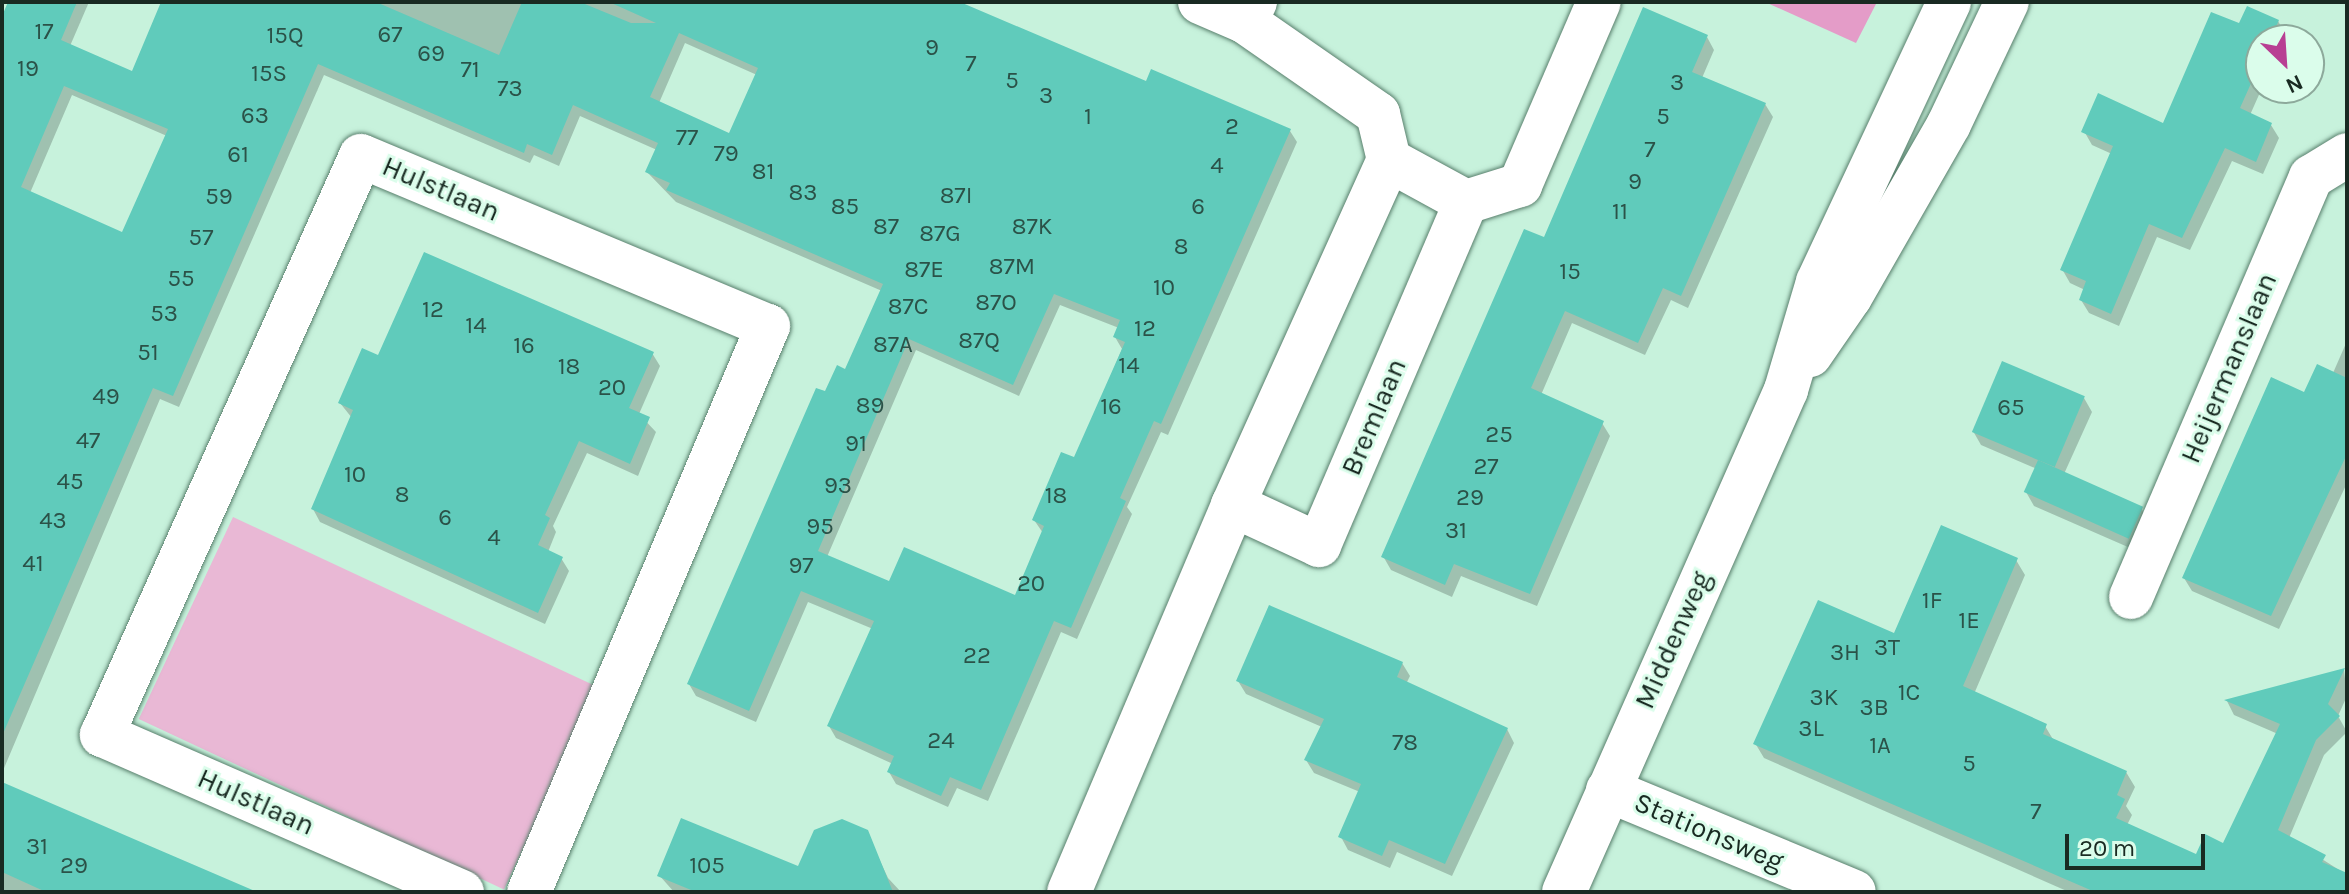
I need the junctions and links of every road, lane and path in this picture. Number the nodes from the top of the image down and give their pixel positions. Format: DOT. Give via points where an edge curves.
graph roads {
  1 [pos="1200,2"];
  2 [pos="1599,2"];
  3 [pos="1949,2"];
  4 [pos="2007,2"];
  5 [pos="1249,12"];
  6 [pos="2347,155"];
  7 [pos="1389,160"];
  8 [pos="1466,202"];
  9 [pos="1786,390"];
  10 [pos="1233,505"];
  11 [pos="2131,597"];
  12 [pos="1608,790"];
  13 [pos="462,892"];
  14 [pos="529,892"];
  15 [pos="1069,892"];
  16 [pos="1564,892"];
  17 [pos="1854,892"];
  1 -- 5 [label="street"];
  2 -- 8 [label="street" via="1520,185"];
  3 -- 9 [label="street, Middenweg" via="1818,282"];
  4 -- 9 [label="street, Middenweg" via="1949,124 1850,297"];
  5 -- 7 [label="street" via="1378,114"];
  6 -- 11 [label="street, Heijermanslaan" via="2311,177"];
  7 -- 8 [label="street"];
  7 -- 10 [label="street"];
  8 -- 10 [label="street, Bremlaan" via="1319,545"];
  9 -- 12 [label="street, Middenweg"];
  10 -- 15 [label="street"];
  12 -- 16 [label="street, Middenweg"];
  12 -- 17 [label="street, Stationsweg"];
  13 -- 14 [label="street, Hulstlaan" via="102,735 361,156 768,326"];
}
